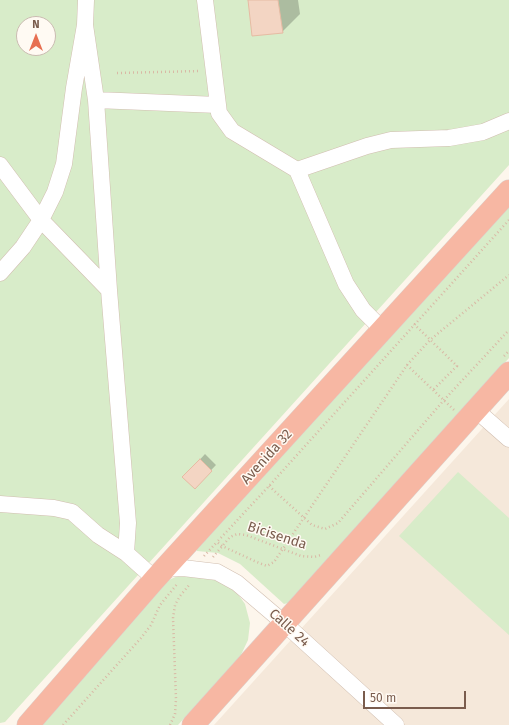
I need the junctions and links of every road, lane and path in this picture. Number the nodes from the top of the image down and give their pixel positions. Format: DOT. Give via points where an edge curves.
graph roads {
  1 [pos="86,0"];
  2 [pos="205,0"];
  3 [pos="85,25"];
  4 [pos="214,70"];
  5 [pos="117,73"];
  6 [pos="96,100"];
  7 [pos="218,105"];
  8 [pos="509,121"];
  9 [pos="0,164"];
  10 [pos="297,170"];
  11 [pos="509,191"];
  12 [pos="41,220"];
  13 [pos="509,220"];
  14 [pos="0,273"];
  15 [pos="509,275"];
  16 [pos="109,290"];
  17 [pos="407,318"];
  18 [pos="383,330"];
  19 [pos="509,330"];
  20 [pos="430,340"];
  21 [pos="509,351"];
  22 [pos="407,365"];
  23 [pos="504,368"];
  24 [pos="433,390"];
  25 [pos="444,400"];
  26 [pos="468,407"];
  27 [pos="509,439"];
  28 [pos="269,486"];
  29 [pos="0,504"];
  30 [pos="304,518"];
  31 [pos="217,542"];
  32 [pos="222,546"];
  33 [pos="282,549"];
  34 [pos="126,553"];
  35 [pos="326,553"];
  36 [pos="198,569"];
  37 [pos="160,574"];
  38 [pos="284,623"];
  39 [pos="28,725"];
  40 [pos="64,725"];
  41 [pos="170,725"];
  42 [pos="193,725"];
  43 [pos="396,725"];
  1 -- 3 [label="street"];
  2 -- 4 [label="street"];
  3 -- 6 [label="street"];
  3 -- 12 [label="street" via="64,164 55,192"];
  4 -- 5 [label="path"];
  4 -- 7 [label="street"];
  6 -- 7 [label="street"];
  6 -- 16 [label="street"];
  7 -- 10 [label="street" via="219,112 232,131"];
  8 -- 10 [label="street" via="483,132 449,138 391,140"];
  9 -- 12 [label="street"];
  10 -- 18 [label="street" via="346,284 362,310"];
  11 -- 17 [label="highway, Avenida 32"];
  12 -- 14 [label="street" via="23,247"];
  12 -- 16 [label="street"];
  13 -- 17 [label="path"];
  15 -- 20 [label="path"];
  16 -- 34 [label="street" via="128,523"];
  17 -- 18 [label="highway, Avenida 32"];
  17 -- 20 [label="path"];
  17 -- 28 [label="path"];
  18 -- 37 [label="highway, Avenida 32"];
  19 -- 25 [label="path"];
  20 -- 22 [label="path"];
  20 -- 24 [label="path" via="457,366"];
  21 -- 23 [label="path"];
  22 -- 24 [label="path"];
  22 -- 30 [label="path"];
  23 -- 26 [label="highway"];
  24 -- 25 [label="path"];
  25 -- 26 [label="path" via="455,411"];
  25 -- 30 [label="path" via="338,523 325,529 312,525"];
  26 -- 27 [label="street"];
  26 -- 38 [label="highway"];
  28 -- 30 [label="path"];
  28 -- 31 [label="path"];
  29 -- 34 [label="street" via="72,512 98,535"];
  30 -- 33 [label="path"];
  31 -- 32 [label="path"];
  31 -- 36 [label="path"];
  32 -- 33 [label="path, Bicisenda" via="230,536 237,534"];
  32 -- 33 [label="path" via="267,566 274,562"];
  32 -- 36 [label="path, Bicisenda"];
  33 -- 35 [label="path, Bicisenda" via="301,556 314,557"];
  34 -- 37 [label="street"];
  36 -- 37 [label="street, Calle 24"];
  36 -- 38 [label="street, Calle 24" via="217,572 237,583"];
  36 -- 40 [label="path" via="170,591 144,634"];
  36 -- 41 [label="path, Bicisenda" via="175,605 173,618 176,699 175,714"];
  37 -- 39 [label="highway, Avenida 32"];
  38 -- 42 [label="highway"];
  38 -- 43 [label="street, Calle 24"];
}
